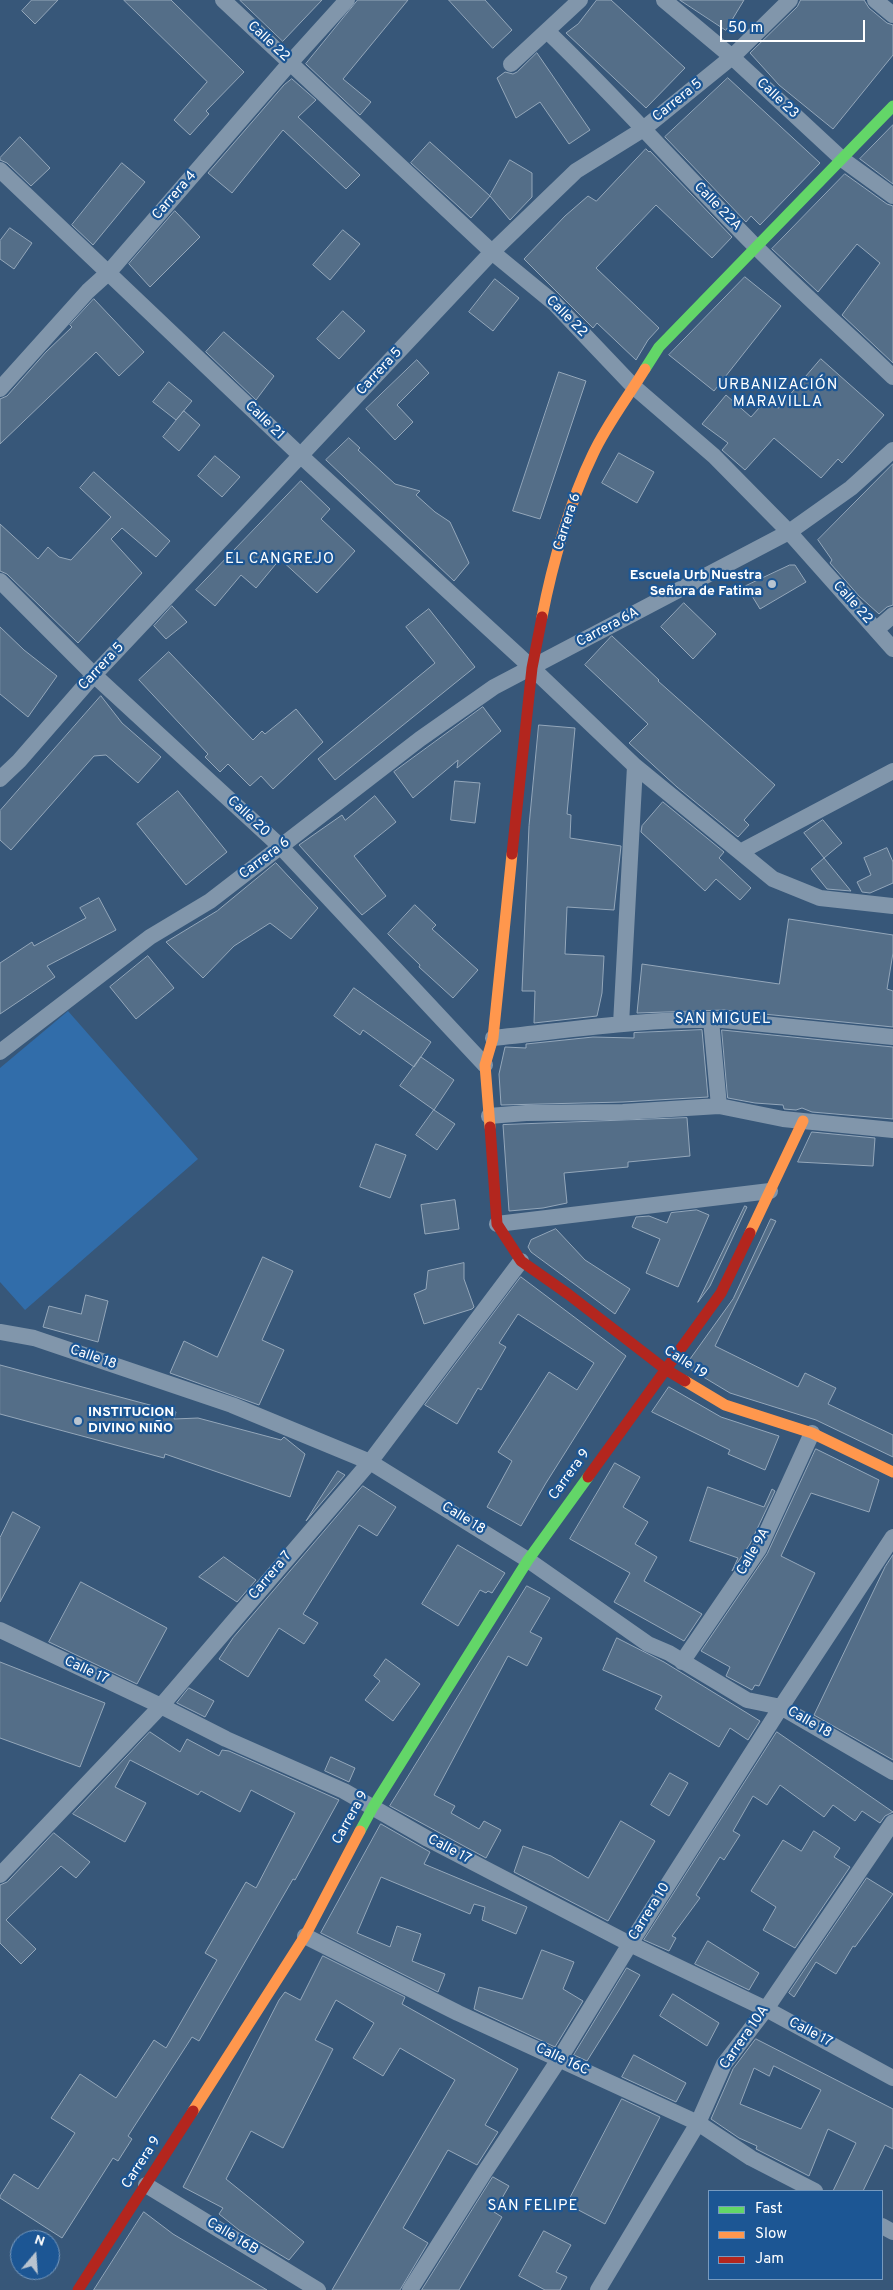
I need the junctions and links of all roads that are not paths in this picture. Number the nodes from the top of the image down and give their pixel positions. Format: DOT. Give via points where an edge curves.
graph roads {
  1 [pos="223,0"];
  2 [pos="347,0"];
  3 [pos="580,0"];
  4 [pos="664,0"];
  5 [pos="790,0"];
  6 [pos="875,0"];
  7 [pos="893,15"];
  8 [pos="547,31"];
  9 [pos="732,57"];
  10 [pos="290,63"];
  11 [pos="511,64"];
  12 [pos="893,106"];
  13 [pos="642,130"];
  14 [pos="842,159"];
  15 [pos="0,170"];
  16 [pos="893,196"];
  17 [pos="757,248"];
  18 [pos="492,252"];
  19 [pos="109,272"];
  20 [pos="893,377"];
  21 [pos="633,386"];
  22 [pos="0,389"];
  23 [pos="893,450"];
  24 [pos="301,456"];
  25 [pos="789,532"];
  26 [pos="0,581"];
  27 [pos="893,614"];
  28 [pos="876,630"];
  29 [pos="893,649"];
  30 [pos="532,668"];
  31 [pos="94,676"];
  32 [pos="636,766"];
  33 [pos="893,771"];
  34 [pos="0,779"];
  35 [pos="281,847"];
  36 [pos="740,852"];
  37 [pos="888,901"];
  38 [pos="711,1020"];
  39 [pos="621,1024"];
  40 [pos="893,1037"];
  41 [pos="494,1038"];
  42 [pos="0,1052"];
  43 [pos="485,1065"];
  44 [pos="719,1106"];
  45 [pos="489,1116"];
  46 [pos="804,1121"];
  47 [pos="893,1130"];
  48 [pos="770,1191"];
  49 [pos="497,1224"];
  50 [pos="521,1261"];
  51 [pos="0,1332"];
  52 [pos="665,1370"];
  53 [pos="812,1433"];
  54 [pos="370,1462"];
  55 [pos="893,1472"];
  56 [pos="893,1537"];
  57 [pos="528,1560"];
  58 [pos="0,1630"];
  59 [pos="682,1662"];
  60 [pos="161,1706"];
  61 [pos="781,1707"];
  62 [pos="893,1772"];
  63 [pos="374,1807"];
  64 [pos="893,1822"];
  65 [pos="0,1875"];
  66 [pos="305,1936"];
  67 [pos="630,1944"];
  68 [pos="766,2009"];
  69 [pos="560,2058"];
  70 [pos="893,2078"];
  71 [pos="698,2123"];
  72 [pos="146,2185"];
  73 [pos="813,2190"];
  74 [pos="78,2290"];
  75 [pos="318,2290"];
  76 [pos="410,2290"];
  77 [pos="598,2290"];
  1 -- 10 [label="street, Calle 22"];
  2 -- 10 [label="street, Carrera 4"];
  3 -- 8 [label="street"];
  4 -- 9 [label="street, Calle 23"];
  5 -- 9 [label="street, Carrera 5"];
  6 -- 7 [label="street"];
  8 -- 11 [label="street"];
  8 -- 13 [label="street, Calle 22A"];
  9 -- 13 [label="street, Carrera 5"];
  9 -- 14 [label="street, Calle 23"];
  10 -- 18 [label="street, Calle 22"];
  10 -- 19 [label="street, Carrera 4"];
  12 -- 14 [label="street, Carrera 6"];
  13 -- 17 [label="street, Calle 22A"];
  13 -- 18 [label="street, Carrera 5" via="576,171"];
  14 -- 16 [label="street, Calle 23"];
  14 -- 17 [label="street, Carrera 6"];
  15 -- 19 [label="street, Calle 21"];
  17 -- 20 [label="street, Calle 22A"];
  17 -- 21 [label="street, Carrera 6" via="659,347"];
  18 -- 21 [label="street, Calle 22" via="554,303"];
  18 -- 24 [label="street, Carrera 5"];
  19 -- 22 [label="street, Carrera 4"];
  19 -- 24 [label="street, Calle 21"];
  21 -- 25 [label="street, Calle 22" via="714,456"];
  21 -- 30 [label="street, Carrera 6" via="593,453 573,505 548,586"];
  23 -- 25 [label="street, Carrera 6A" via="851,488"];
  24 -- 30 [label="street, Calle 21"];
  24 -- 31 [label="street, Carrera 5"];
  25 -- 28 [label="street, Calle 22"];
  25 -- 30 [label="street, Carrera 6A"];
  26 -- 31 [label="street, Calle 20"];
  27 -- 28 [label="street"];
  28 -- 29 [label="street, Calle 22"];
  30 -- 32 [label="street, Calle 21"];
  30 -- 35 [label="street, Carrera 6" via="494,687 420,739"];
  30 -- 41 [label="street, Carrera 6"];
  31 -- 34 [label="street, Carrera 5"];
  31 -- 35 [label="street, Calle 20"];
  32 -- 36 [label="street, Calle 21"];
  32 -- 39 [label="street"];
  33 -- 36 [label="street"];
  35 -- 42 [label="street, Carrera 6" via="210,901 150,937"];
  35 -- 43 [label="street, Calle 20"];
  36 -- 37 [label="street, Calle 21" via="772,880 820,898"];
  38 -- 39 [label="street"];
  38 -- 40 [label="street"];
  38 -- 44 [label="street"];
  39 -- 41 [label="street"];
  41 -- 43 [label="street, Carrera 6"];
  43 -- 45 [label="street, Carrera 6"];
  44 -- 45 [label="street"];
  44 -- 46 [label="street"];
  45 -- 49 [label="street, Carrera 6"];
  46 -- 47 [label="street"];
  46 -- 48 [label="street, Carrera 9"];
  48 -- 49 [label="street"];
  48 -- 52 [label="street, Carrera 9" via="721,1293"];
  49 -- 50 [label="street, Calle 19"];
  50 -- 52 [label="street, Calle 19"];
  50 -- 54 [label="street, Carrera 7"];
  51 -- 54 [label="street, Calle 18" via="34,1338 232,1405"];
  52 -- 53 [label="street, Calle 19" via="725,1405"];
  52 -- 57 [label="street, Carrera 9"];
  53 -- 55 [label="street, Calle 19"];
  53 -- 59 [label="street, Calle 9A" via="759,1549"];
  54 -- 57 [label="street, Calle 18"];
  54 -- 60 [label="street, Carrera 7"];
  56 -- 61 [label="street, Carrera 10"];
  57 -- 59 [label="street, Calle 18" via="648,1644"];
  57 -- 63 [label="street, Carrera 9"];
  58 -- 60 [label="street, Calle 17"];
  59 -- 61 [label="street, Calle 18" via="747,1700"];
  60 -- 63 [label="street, Calle 17"];
  60 -- 65 [label="street, Carrera 7"];
  61 -- 62 [label="street, Calle 18"];
  61 -- 67 [label="street, Carrera 10"];
  63 -- 66 [label="street, Carrera 9"];
  63 -- 67 [label="street, Calle 17" via="428,1839"];
  64 -- 68 [label="street, Carrera 10A"];
  66 -- 69 [label="street, Calle 16C" via="458,2013"];
  66 -- 72 [label="street, Carrera 9"];
  67 -- 68 [label="street, Calle 17"];
  67 -- 69 [label="street, Carrera 10"];
  68 -- 70 [label="street, Calle 17"];
  68 -- 71 [label="street, Carrera 10A" via="724,2064"];
  69 -- 71 [label="street, Calle 16C"];
  69 -- 76 [label="street, Carrera 10"];
  71 -- 73 [label="street, Calle 16C" via="751,2158"];
  71 -- 77 [label="street, Carrera 10A"];
  72 -- 74 [label="street, Carrera 9"];
  72 -- 75 [label="street, Calle 16B"];
}
